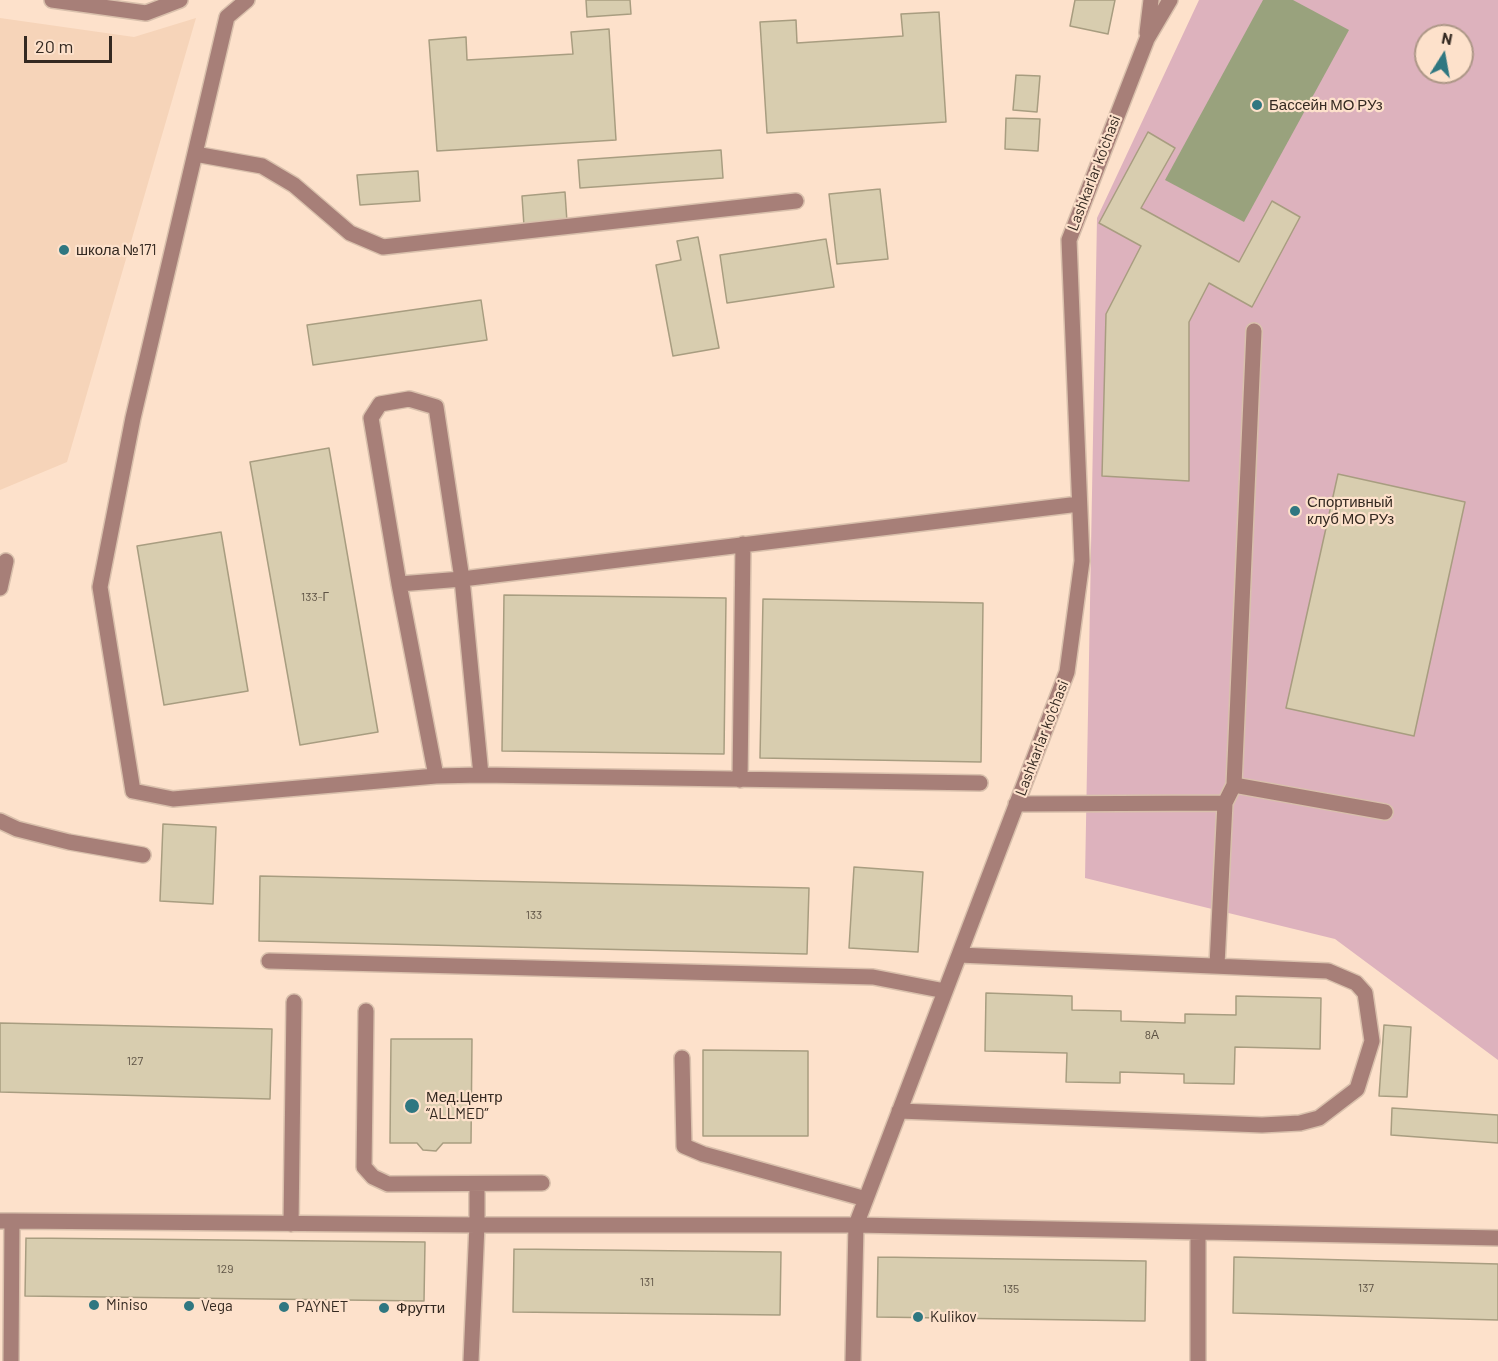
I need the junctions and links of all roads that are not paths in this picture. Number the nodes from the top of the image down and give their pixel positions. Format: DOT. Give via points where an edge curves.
graph roads {
  1 [pos="52,0"];
  2 [pos="180,0"];
  3 [pos="247,0"];
  4 [pos="1151,0"];
  5 [pos="1170,0"];
  6 [pos="1147,39"];
  7 [pos="195,154"];
  8 [pos="796,201"];
  9 [pos="1254,331"];
  10 [pos="1079,504"];
  11 [pos="743,544"];
  12 [pos="6,561"];
  13 [pos="462,579"];
  14 [pos="399,584"];
  15 [pos="0,588"];
  16 [pos="481,775"];
  17 [pos="436,776"];
  18 [pos="740,780"];
  19 [pos="980,783"];
  20 [pos="1234,785"];
  21 [pos="1225,803"];
  22 [pos="1016,804"];
  23 [pos="1385,812"];
  24 [pos="0,821"];
  25 [pos="143,855"];
  26 [pos="959,955"];
  27 [pos="269,961"];
  28 [pos="1217,965"];
  29 [pos="945,991"];
  30 [pos="294,1002"];
  31 [pos="366,1011"];
  32 [pos="682,1058"];
  33 [pos="899,1111"];
  34 [pos="542,1183"];
  35 [pos="477,1184"];
  36 [pos="866,1199"];
  37 [pos="6,1221"];
  38 [pos="291,1224"];
  39 [pos="477,1225"];
  40 [pos="856,1225"];
  41 [pos="1198,1232"];
  42 [pos="1498,1238"];
  43 [pos="11,1361"];
  44 [pos="471,1361"];
  45 [pos="853,1361"];
  46 [pos="1198,1361"];
  1 -- 2 [label="street" via="146,12"];
  3 -- 7 [label="street" via="227,17"];
  4 -- 6 [label="street"];
  5 -- 6 [label="street, Lashkarlar ko'chasi"];
  6 -- 10 [label="street, Lashkarlar ko'chasi" via="1069,240"];
  7 -- 8 [label="street" via="262,166 294,185 350,233 383,247"];
  7 -- 17 [label="street" via="133,418 100,587 133,791 173,799"];
  9 -- 20 [label="street"];
  10 -- 11 [label="street"];
  10 -- 22 [label="street, Lashkarlar ko'chasi" via="1082,561 1067,672"];
  11 -- 13 [label="street"];
  11 -- 18 [label="street"];
  12 -- 15 [label="street"];
  13 -- 14 [label="street"];
  13 -- 14 [label="street" via="436,407 409,399 380,404 370,418"];
  13 -- 16 [label="street"];
  14 -- 17 [label="street"];
  16 -- 17 [label="street"];
  16 -- 18 [label="street"];
  18 -- 19 [label="street"];
  20 -- 21 [label="street"];
  20 -- 23 [label="street"];
  21 -- 22 [label="street"];
  21 -- 28 [label="street"];
  22 -- 26 [label="street, Lashkarlar ko'chasi"];
  24 -- 25 [label="street" via="69,842"];
  26 -- 28 [label="street"];
  26 -- 29 [label="street, Lashkarlar ko'chasi"];
  27 -- 29 [label="street" via="873,976"];
  28 -- 33 [label="street" via="1328,971 1356,983 1365,993 1372,1041 1357,1089 1319,1118 1262,1125"];
  29 -- 33 [label="street, Lashkarlar ko'chasi"];
  30 -- 38 [label="street"];
  31 -- 35 [label="street" via="364,1167 388,1184"];
  32 -- 36 [label="street" via="684,1146"];
  33 -- 36 [label="street, Lashkarlar ko'chasi"];
  34 -- 35 [label="street"];
  35 -- 39 [label="street"];
  36 -- 40 [label="street, Lashkarlar ko'chasi"];
  37 -- 38 [label="street"];
  37 -- 43 [label="street"];
  38 -- 39 [label="street"];
  39 -- 40 [label="street"];
  39 -- 44 [label="street"];
  40 -- 41 [label="street"];
  40 -- 45 [label="street, Lashkarlar ko'chasi"];
  41 -- 42 [label="street"];
  41 -- 46 [label="street"];
}
